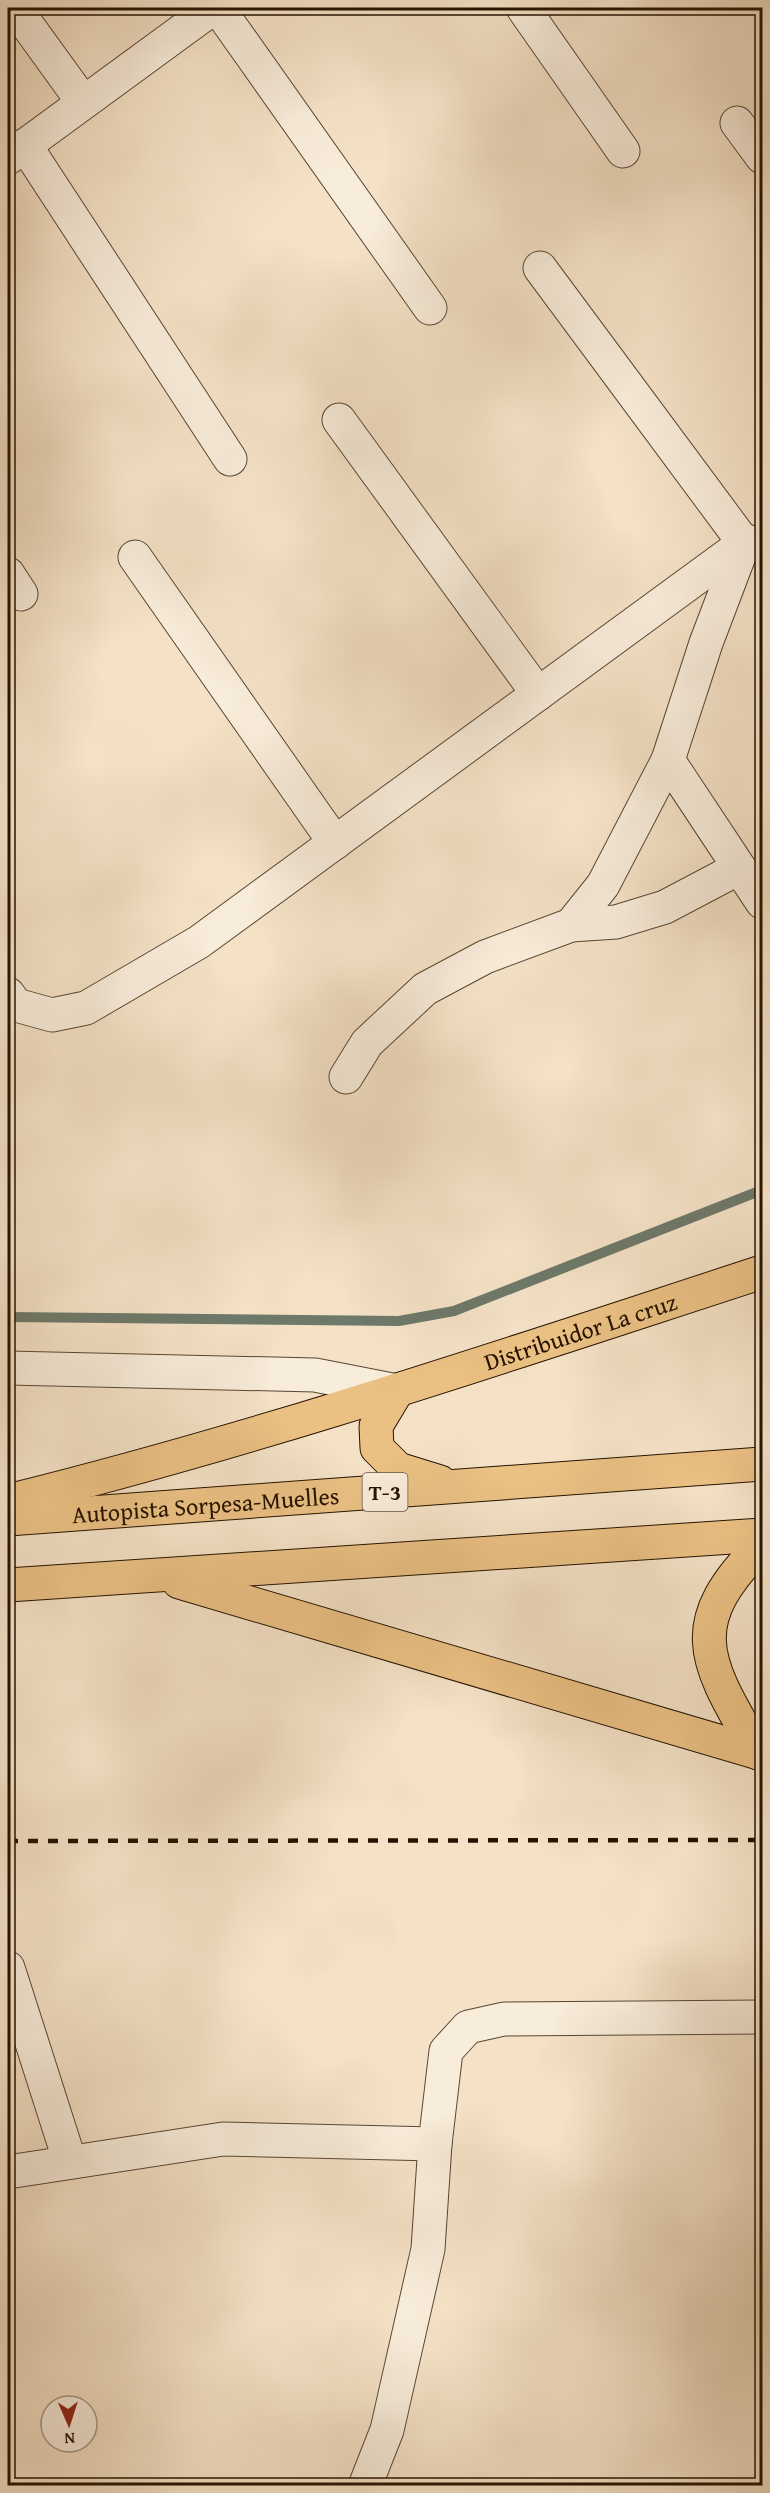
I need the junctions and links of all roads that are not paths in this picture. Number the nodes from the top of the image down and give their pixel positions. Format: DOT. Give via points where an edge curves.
graph roads {
  1 [pos="15,8"];
  2 [pos="213,8"];
  3 [pos="218,8"];
  4 [pos="523,8"];
  5 [pos="83,102"];
  6 [pos="737,123"];
  7 [pos="623,151"];
  8 [pos="16,152"];
  9 [pos="762,157"];
  10 [pos="540,268"];
  11 [pos="430,308"];
  12 [pos="339,420"];
  13 [pos="230,459"];
  14 [pos="753,536"];
  15 [pos="135,557"];
  16 [pos="538,694"];
  17 [pos="668,760"];
  18 [pos="335,843"];
  19 [pos="739,868"];
  20 [pos="762,902"];
  21 [pos="571,925"];
  22 [pos="8,994"];
  23 [pos="346,1077"];
  24 [pos="762,1272"];
  25 [pos="8,1368"];
  26 [pos="397,1391"];
  27 [pos="762,1464"];
  28 [pos="457,1487"];
  29 [pos="8,1501"];
  30 [pos="8,1519"];
  31 [pos="762,1535"];
  32 [pos="762,1545"];
  33 [pos="157,1575"];
  34 [pos="8,1585"];
  35 [pos="760,1754"];
  36 [pos="8,1968"];
  37 [pos="762,2018"];
  38 [pos="435,2144"];
  39 [pos="70,2163"];
  40 [pos="8,2172"];
  41 [pos="365,2486"];
  1 -- 5 [label="street"];
  2 -- 5 [label="street"];
  3 -- 11 [label="street"];
  4 -- 7 [label="street"];
  5 -- 8 [label="street"];
  6 -- 9 [label="street"];
  8 -- 13 [label="street"];
  10 -- 14 [label="street"];
  12 -- 16 [label="street"];
  14 -- 16 [label="street"];
  14 -- 17 [label="street" via="706,643"];
  15 -- 18 [label="street"];
  16 -- 18 [label="street"];
  17 -- 19 [label="street"];
  17 -- 21 [label="street" via="603,885"];
  18 -- 22 [label="street" via="199,942 86,1008 52,1014 16,1005"];
  19 -- 20 [label="street"];
  19 -- 21 [label="street" via="665,908 616,922"];
  21 -- 23 [label="street" via="485,957 425,989 367,1043"];
  24 -- 26 [label="main road, Distribuidor La cruz"];
  25 -- 26 [label="street" via="315,1375"];
  26 -- 28 [label="main road" via="376,1426 377,1448 398,1469"];
  26 -- 29 [label="main road, Distribuidor La cruz"];
  27 -- 28 [label="main road, Autopista Sorpesa-Muelles / T-3"];
  28 -- 30 [label="main road, Autopista Sorpesa-Muelles / T-3"];
  31 -- 33 [label="main road"];
  32 -- 35 [label="main road" via="742,1564 716,1601 708,1636 718,1682"];
  33 -- 34 [label="main road"];
  33 -- 35 [label="main road"];
  36 -- 39 [label="street"];
  37 -- 38 [label="street" via="504,2019 468,2027 446,2051"];
  38 -- 39 [label="street" via="223,2139"];
  38 -- 41 [label="street" via="428,2249 387,2430"];
  39 -- 40 [label="street"];
}
